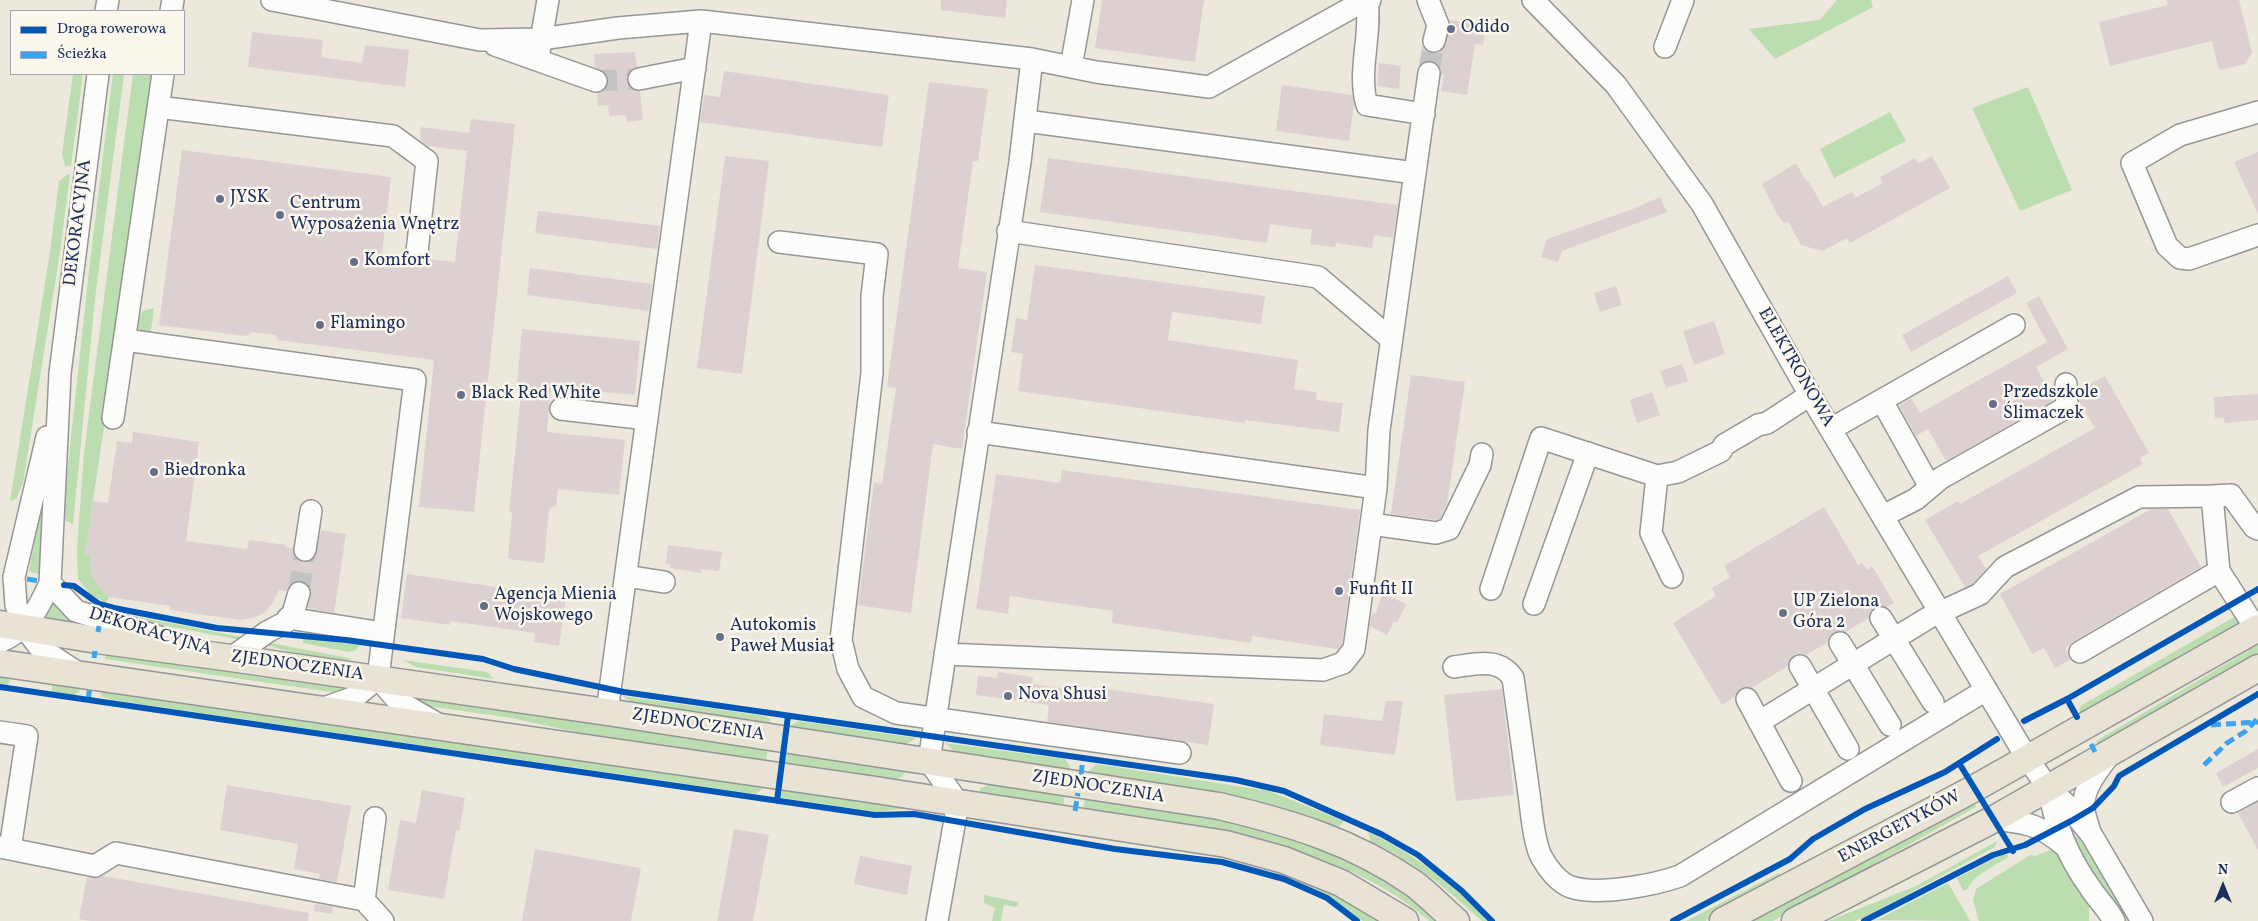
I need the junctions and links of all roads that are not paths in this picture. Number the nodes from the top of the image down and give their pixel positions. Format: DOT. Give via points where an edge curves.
graph roads {
  1 [pos="272,0"];
  2 [pos="548,0"];
  3 [pos="1083,0"];
  4 [pos="1368,0"];
  5 [pos="1428,0"];
  6 [pos="1533,0"];
  7 [pos="1683,0"];
  8 [pos="701,21"];
  9 [pos="541,39"];
  10 [pos="480,40"];
  11 [pos="1434,41"];
  12 [pos="1666,47"];
  13 [pos="1032,59"];
  14 [pos="538,60"];
  15 [pos="1072,67"];
  16 [pos="695,68"];
  17 [pos="1428,73"];
  18 [pos="98,75"];
  19 [pos="162,75"];
  20 [pos="639,79"];
  21 [pos="596,81"];
  22 [pos="158,107"];
  23 [pos="2258,112"];
  24 [pos="1424,114"];
  25 [pos="1026,121"];
  26 [pos="1414,173"];
  27 [pos="1008,230"];
  28 [pos="2258,236"];
  29 [pos="779,242"];
  30 [pos="417,252"];
  31 [pos="2014,326"];
  32 [pos="1391,339"];
  33 [pos="125,340"];
  34 [pos="60,373"];
  35 [pos="2066,384"];
  36 [pos="1810,395"];
  37 [pos="1882,401"];
  38 [pos="560,409"];
  39 [pos="113,418"];
  40 [pos="647,420"];
  41 [pos="1831,429"];
  42 [pos="978,432"];
  43 [pos="1588,453"];
  44 [pos="1482,454"];
  45 [pos="1657,476"];
  46 [pos="1930,487"];
  47 [pos="1376,488"];
  48 [pos="2212,496"];
  49 [pos="312,510"];
  50 [pos="1883,516"];
  51 [pos="1371,524"];
  52 [pos="2258,529"];
  53 [pos="305,550"];
  54 [pos="2219,571"];
  55 [pos="626,576"];
  56 [pos="1672,577"];
  57 [pos="7,582"];
  58 [pos="664,582"];
  59 [pos="50,583"];
  60 [pos="1491,589"];
  61 [pos="299,593"];
  62 [pos="1534,604"];
  63 [pos="1940,612"];
  64 [pos="288,618"];
  65 [pos="1881,618"];
  66 [pos="12,626"];
  67 [pos="2257,629"];
  68 [pos="383,633"];
  69 [pos="1894,639"];
  70 [pos="0,642"];
  71 [pos="1840,643"];
  72 [pos="2080,652"];
  73 [pos="945,654"];
  74 [pos="231,658"];
  75 [pos="0,663"];
  76 [pos="1852,663"];
  77 [pos="1800,666"];
  78 [pos="1454,667"];
  79 [pos="2258,668"];
  80 [pos="82,675"];
  81 [pos="378,678"];
  82 [pos="1814,688"];
  83 [pos="1986,690"];
  84 [pos="1747,698"];
  85 [pos="1933,702"];
  86 [pos="320,709"];
  87 [pos="607,712"];
  88 [pos="935,719"];
  89 [pos="1760,722"];
  90 [pos="1890,725"];
  91 [pos="445,727"];
  92 [pos="0,732"];
  93 [pos="1848,749"];
  94 [pos="1180,754"];
  95 [pos="2110,754"];
  96 [pos="2027,758"];
  97 [pos="929,761"];
  98 [pos="1791,781"];
  99 [pos="2258,788"];
  100 [pos="2049,789"];
  101 [pos="2232,802"];
  102 [pos="958,803"];
  103 [pos="375,818"];
  104 [pos="1994,819"];
  105 [pos="2091,834"];
  106 [pos="2065,846"];
  107 [pos="5,848"];
  108 [pos="2090,888"];
  109 [pos="364,900"];
  110 [pos="382,921"];
  111 [pos="937,921"];
  112 [pos="1405,921"];
  113 [pos="1456,921"];
  114 [pos="1723,921"];
  115 [pos="1795,921"];
  116 [pos="2094,921"];
  117 [pos="2114,921"];
  118 [pos="2142,921"];
  1 -- 10 [label="street"];
  2 -- 9 [label="street"];
  3 -- 15 [label="street"];
  4 -- 15 [label="street" via="1209,87"];
  4 -- 24 [label="street" via="1369,28 1363,92 1367,105"];
  5 -- 11 [label="street" via="1438,25"];
  6 -- 36 [label="street, ELEKTRONOWA" via="1616,86 1702,204"];
  7 -- 12 [label="street"];
  8 -- 9 [label="street"];
  8 -- 13 [label="street"];
  8 -- 16 [label="street"];
  9 -- 10 [label="street"];
  9 -- 14 [label="street"];
  10 -- 14 [label="street"];
  13 -- 15 [label="street"];
  13 -- 25 [label="street"];
  14 -- 21 [label="street"];
  16 -- 20 [label="street"];
  16 -- 40 [label="street"];
  17 -- 24 [label="street"];
  18 -- 34 [label="street, DEKORACYJNA"];
  19 -- 22 [label="street"];
  22 -- 30 [label="street" via="393,136 427,161"];
  22 -- 33 [label="street"];
  23 -- 28 [label="street" via="2180,135 2132,163 2167,246 2180,258 2189,259"];
  24 -- 26 [label="street"];
  25 -- 26 [label="street"];
  25 -- 27 [label="street"];
  26 -- 32 [label="street"];
  27 -- 32 [label="street" via="1318,277"];
  27 -- 42 [label="street"];
  29 -- 88 [label="street" via="877,254 872,296 872,373 841,640 848,670 863,697 896,713"];
  31 -- 37 [label="street"];
  32 -- 47 [label="street" via="1379,430"];
  33 -- 39 [label="street"];
  33 -- 68 [label="street" via="415,380"];
  34 -- 57 [label="street, DEKORACYJNA" via="27,525"];
  34 -- 59 [label="street, DEKORACYJNA"];
  35 -- 46 [label="street" via="2067,407"];
  36 -- 41 [label="street, ELEKTRONOWA"];
  36 -- 45 [label="street" via="1767,423 1763,433 1729,452 1720,451 1678,472"];
  37 -- 41 [label="street"];
  37 -- 46 [label="street"];
  38 -- 40 [label="street"];
  40 -- 55 [label="street"];
  41 -- 50 [label="street, ELEKTRONOWA"];
  42 -- 47 [label="street"];
  42 -- 73 [label="street"];
  43 -- 45 [label="street"];
  43 -- 60 [label="street" via="1541,438"];
  43 -- 62 [label="street"];
  44 -- 51 [label="street" via="1480,465 1449,529 1436,533"];
  45 -- 56 [label="street" via="1651,534"];
  46 -- 50 [label="street" via="1916,499"];
  47 -- 51 [label="street"];
  48 -- 52 [label="street" via="2231,495"];
  48 -- 54 [label="street"];
  48 -- 63 [label="street" via="2140,497 2005,567 1980,594"];
  49 -- 53 [label="street"];
  50 -- 63 [label="street, ELEKTRONOWA"];
  51 -- 73 [label="street" via="1354,649 1343,663 1323,670"];
  54 -- 67 [label="street"];
  54 -- 72 [label="street"];
  55 -- 58 [label="street"];
  55 -- 87 [label="street"];
  57 -- 66 [label="street, DEKORACYJNA" via="16,605"];
  59 -- 66 [label="street, DEKORACYJNA" via="39,608"];
  59 -- 74 [label="street, DEKORACYJNA" via="76,611"];
  61 -- 64 [label="street" via="293,613"];
  63 -- 69 [label="street"];
  63 -- 83 [label="street, ELEKTRONOWA"];
  64 -- 68 [label="street"];
  64 -- 74 [label="street"];
  65 -- 69 [label="street"];
  66 -- 70 [label="street, DEKORACYJNA"];
  66 -- 74 [label="main road, ZJEDNOCZENIA"];
  66 -- 80 [label="street, DEKORACYJNA"];
  67 -- 96 [label="main road, ENERGETYKÓW"];
  68 -- 81 [label="street"];
  69 -- 76 [label="street"];
  69 -- 85 [label="street"];
  71 -- 76 [label="street"];
  73 -- 88 [label="street"];
  74 -- 81 [label="main road, ZJEDNOCZENIA"];
  75 -- 80 [label="main road, ZJEDNOCZENIA"];
  76 -- 82 [label="street"];
  76 -- 90 [label="street"];
  77 -- 82 [label="street"];
  78 -- 83 [label="street" via="1489,662 1507,670 1513,678 1531,813 1541,857 1561,881 1587,890 1646,884 1680,876"];
  79 -- 95 [label="main road, ENERGETYKÓW"];
  80 -- 86 [label="main road, ZJEDNOCZENIA"];
  81 -- 86 [label="street" via="347,701"];
  81 -- 87 [label="main road, ZJEDNOCZENIA"];
  81 -- 91 [label="street" via="398,702"];
  82 -- 89 [label="street"];
  82 -- 93 [label="street"];
  83 -- 96 [label="street, ELEKTRONOWA"];
  84 -- 89 [label="street"];
  86 -- 91 [label="main road, ZJEDNOCZENIA"];
  87 -- 97 [label="main road, ZJEDNOCZENIA"];
  88 -- 94 [label="street"];
  88 -- 97 [label="street"];
  89 -- 98 [label="street"];
  91 -- 102 [label="main road, ZJEDNOCZENIA"];
  92 -- 107 [label="street" via="28,736"];
  95 -- 100 [label="main road, ENERGETYKÓW"];
  95 -- 105 [label="street" via="2092,780 2085,798 2084,808"];
  96 -- 100 [label="street, ELEKTRONOWA"];
  96 -- 114 [label="main road, ENERGETYKÓW"];
  97 -- 102 [label="street"];
  97 -- 113 [label="main road, ZJEDNOCZENIA" via="1219,806 1280,820 1340,842 1377,860 1415,884"];
  99 -- 101 [label="street"];
  100 -- 104 [label="main road, ENERGETYKÓW"];
  100 -- 105 [label="street"];
  100 -- 106 [label="street"];
  102 -- 111 [label="street"];
  102 -- 112 [label="main road, ZJEDNOCZENIA" via="1226,844 1284,860 1341,883"];
  103 -- 109 [label="street"];
  104 -- 106 [label="street" via="2039,827"];
  104 -- 115 [label="main road, ENERGETYKÓW"];
  105 -- 118 [label="street"];
  106 -- 108 [label="street"];
  107 -- 109 [label="street" via="95,866 116,853"];
  108 -- 116 [label="street"];
  108 -- 117 [label="street"];
  109 -- 110 [label="street"];
}
